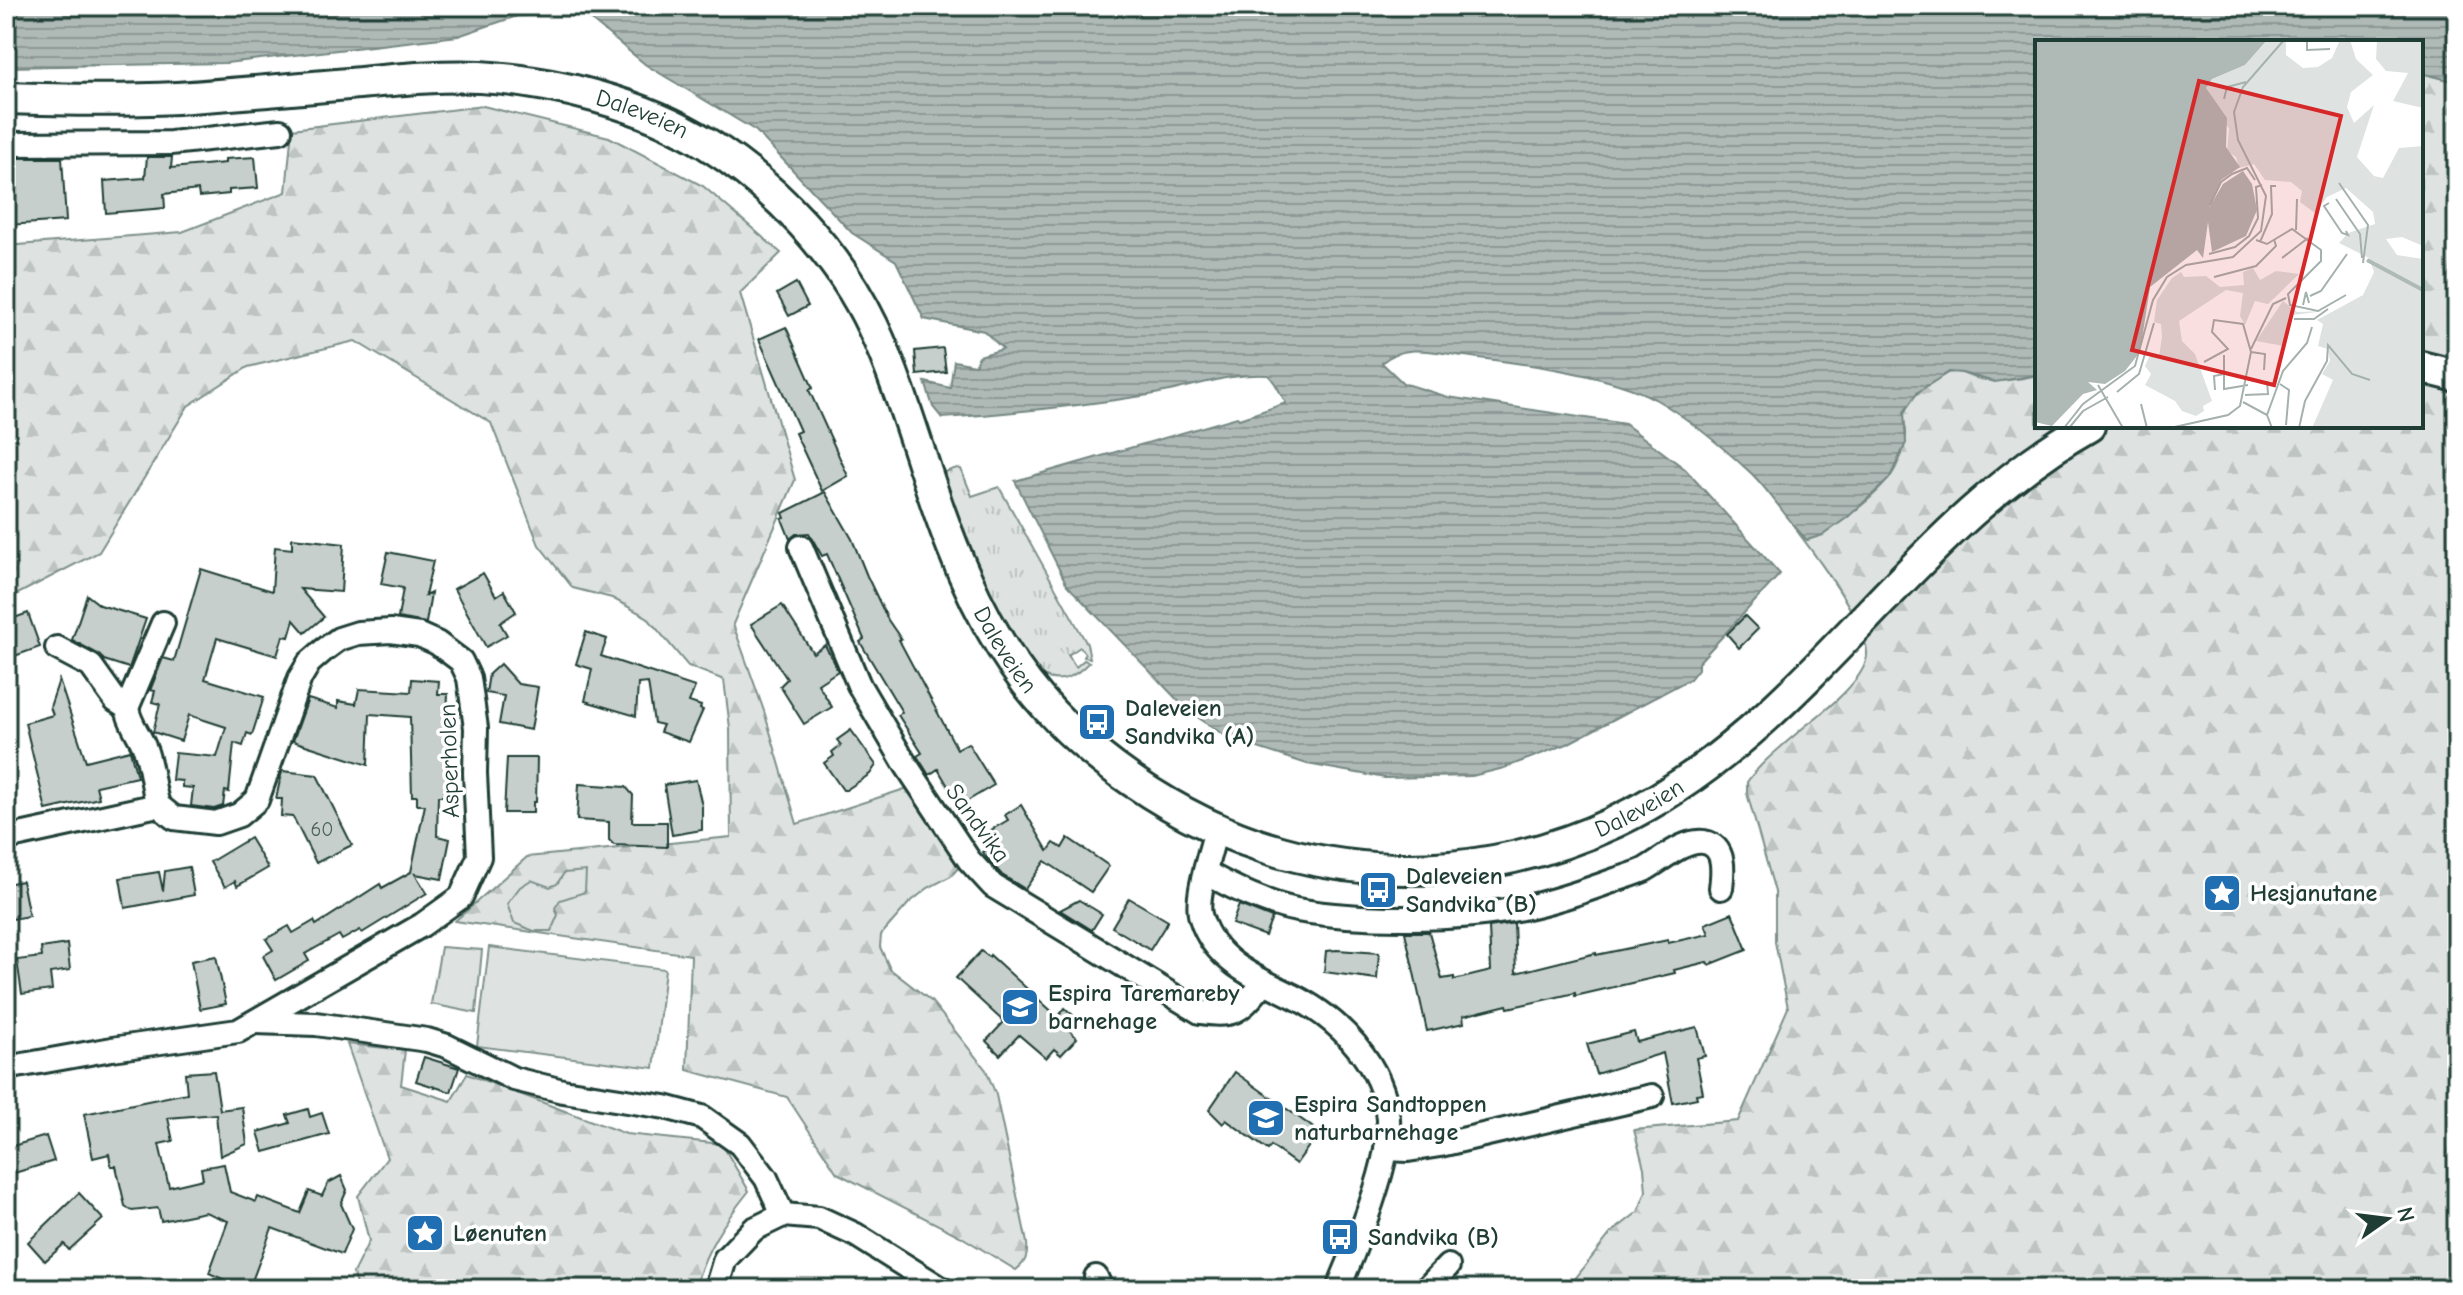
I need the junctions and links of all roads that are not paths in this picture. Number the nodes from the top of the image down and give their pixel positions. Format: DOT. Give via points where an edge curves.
graph roads {
  1 [pos="6,98"];
  2 [pos="280,131"];
  3 [pos="6,144"];
  4 [pos="2423,368"];
  5 [pos="2457,376"];
  6 [pos="2086,428"];
  7 [pos="801,547"];
  8 [pos="163,623"];
  9 [pos="57,648"];
  10 [pos="127,708"];
  11 [pos="158,805"];
  12 [pos="1216,829"];
  13 [pos="6,838"];
  14 [pos="1207,873"];
  15 [pos="1721,888"];
  16 [pos="1264,983"];
  17 [pos="254,1022"];
  18 [pos="6,1068"];
  19 [pos="1652,1096"];
  20 [pos="1386,1149"];
  21 [pos="783,1215"];
  22 [pos="1448,1266"];
  23 [pos="716,1289"];
  24 [pos="942,1289"];
  25 [pos="1338,1289"];
  26 [pos="1426,1289"];
  1 -- 12 [label="main road, Daleveien" via="172,98 478,77 586,95 648,114 705,142 765,186 848,281 896,383 964,574 1017,670 1052,713 1103,758 1156,797"];
  2 -- 3 [label="street" via="171,143"];
  4 -- 5 [label="main road"];
  6 -- 12 [label="main road, Daleveien" via="1986,497 1706,767 1615,822 1521,855 1465,866 1396,870 1298,857"];
  7 -- 16 [label="street, Sandvika" via="859,685 969,860 993,886 1200,1012 1226,1016"];
  8 -- 10 [label="street"];
  9 -- 10 [label="street" via="91,666"];
  10 -- 11 [label="street" via="145,747"];
  11 -- 13 [label="street"];
  11 -- 17 [label="street, Asperholen" via="174,818 216,823 239,815 257,800 300,678 309,663 339,639 391,631 419,635 461,661 469,678 476,728 479,857 461,897"];
  12 -- 14 [label="street"];
  14 -- 15 [label="street" via="1293,909 1366,917 1474,915 1523,908 1601,885 1707,842 1722,859"];
  14 -- 16 [label="street" via="1199,895 1207,934 1233,964"];
  16 -- 20 [label="street" via="1310,1005 1363,1052 1380,1085 1388,1119"];
  17 -- 18 [label="street, Asperholen" via="238,1031"];
  17 -- 21 [label="street, Asperholen" via="316,1024 427,1040 514,1079 702,1117 740,1144 766,1178"];
  19 -- 20 [label="street" via="1440,1145"];
  20 -- 25 [label="street"];
  21 -- 23 [label="street" via="754,1229 725,1259"];
  21 -- 24 [label="street" via="819,1218 856,1235"];
  22 -- 26 [label="street"];
}
